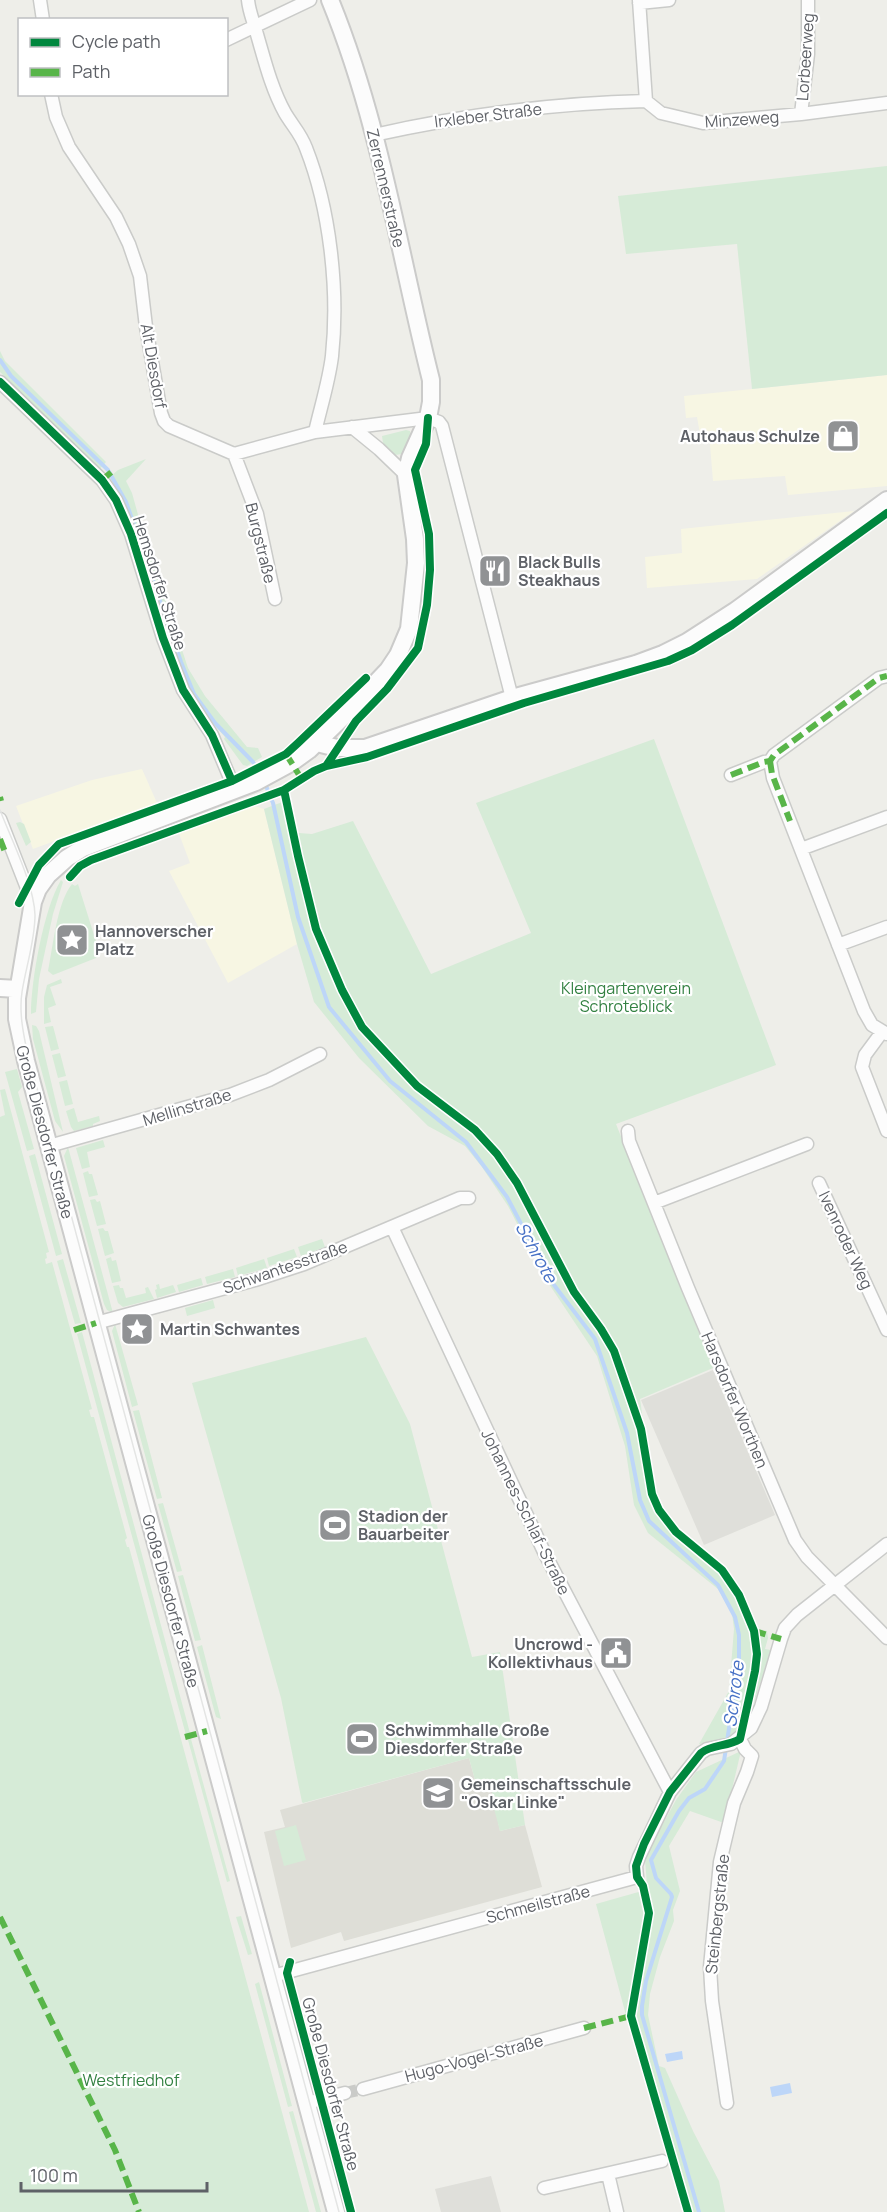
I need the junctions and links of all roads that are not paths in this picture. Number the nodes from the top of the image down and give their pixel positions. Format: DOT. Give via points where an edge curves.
graph roads {
  1 [pos="40,0"];
  2 [pos="248,0"];
  3 [pos="310,0"];
  4 [pos="330,0"];
  5 [pos="669,0"];
  6 [pos="808,0"];
  7 [pos="639,2"];
  8 [pos="43,18"];
  9 [pos="255,27"];
  10 [pos="228,39"];
  11 [pos="51,96"];
  12 [pos="646,101"];
  13 [pos="887,103"];
  14 [pos="801,114"];
  15 [pos="374,135"];
  16 [pos="0,382"];
  17 [pos="428,418"];
  18 [pos="352,427"];
  19 [pos="315,432"];
  20 [pos="234,454"];
  21 [pos="406,476"];
  22 [pos="887,500"];
  23 [pos="275,599"];
  24 [pos="887,676"];
  25 [pos="512,698"];
  26 [pos="317,742"];
  27 [pos="770,761"];
  28 [pos="731,775"];
  29 [pos="235,790"];
  30 [pos="887,816"];
  31 [pos="0,819"];
  32 [pos="801,849"];
  33 [pos="33,909"];
  34 [pos="887,927"];
  35 [pos="838,945"];
  36 [pos="0,988"];
  37 [pos="18,989"];
  38 [pos="884,1033"];
  39 [pos="320,1054"];
  40 [pos="628,1131"];
  41 [pos="887,1131"];
  42 [pos="807,1144"];
  43 [pos="49,1146"];
  44 [pos="819,1183"];
  45 [pos="469,1198"];
  46 [pos="654,1203"];
  47 [pos="392,1227"];
  48 [pos="96,1323"];
  49 [pos="887,1330"];
  50 [pos="887,1544"];
  51 [pos="834,1585"];
  52 [pos="887,1638"];
  53 [pos="735,1742"];
  54 [pos="670,1792"];
  55 [pos="273,1976"];
  56 [pos="584,2028"];
  57 [pos="363,2088"];
  58 [pos="345,2093"];
  59 [pos="307,2103"];
  60 [pos="727,2103"];
  61 [pos="662,2161"];
  62 [pos="608,2174"];
  63 [pos="544,2188"];
  64 [pos="336,2212"];
  65 [pos="616,2212"];
  1 -- 8 [label="street"];
  2 -- 9 [label="street"];
  3 -- 9 [label="street"];
  4 -- 15 [label="main road, Zerrennerstraße" via="356,67"];
  5 -- 7 [label="street"];
  6 -- 14 [label="street, Lorbeerweg" via="808,54"];
  7 -- 12 [label="street"];
  9 -- 10 [label="street"];
  9 -- 19 [label="street" via="279,100 306,148 330,243 333,336"];
  11 -- 20 [label="street, Alt Diesdorf" via="69,147 129,244 140,276 164,421 175,430"];
  12 -- 14 [label="street, Minzeweg" via="661,113 703,123"];
  12 -- 15 [label="street, Irxleber Straße" via="603,102 435,121"];
  13 -- 14 [label="street, Minzeweg"];
  15 -- 17 [label="main road, Zerrennerstraße" via="430,380"];
  16 -- 29 [label="street, Hemsdorfer Straße" via="102,480 116,500 180,684 212,735"];
  17 -- 18 [label="street"];
  17 -- 21 [label="main road, Zerrennerstraße"];
  17 -- 25 [label="street" via="439,422 446,432"];
  18 -- 19 [label="street"];
  18 -- 21 [label="street"];
  19 -- 20 [label="street"];
  20 -- 23 [label="street, Burgstraße" via="257,514"];
  21 -- 26 [label="main road, Große Diesdorfer Straße" via="416,555 406,637 388,669"];
  22 -- 25 [label="main road" via="687,642 644,661"];
  24 -- 27 [label="street" via="870,684"];
  25 -- 26 [label="main road" via="365,748 337,748"];
  26 -- 29 [label="main road, Große Diesdorfer Straße" via="296,760"];
  27 -- 28 [label="street"];
  27 -- 32 [label="street"];
  29 -- 33 [label="main road, Große Diesdorfer Straße" via="77,852 48,875 35,896"];
  30 -- 32 [label="street"];
  31 -- 33 [label="street"];
  32 -- 35 [label="street"];
  33 -- 37 [label="main road, Große Diesdorfer Straße"];
  34 -- 35 [label="street"];
  35 -- 38 [label="street" via="866,1017"];
  36 -- 37 [label="main road"];
  37 -- 43 [label="main road, Große Diesdorfer Straße" via="19,1032"];
  38 -- 41 [label="street" via="865,1055 862,1067"];
  39 -- 43 [label="street, Mellinstraße" via="230,1095"];
  40 -- 46 [label="street, Harsdorfer Worthen"];
  42 -- 46 [label="street"];
  43 -- 48 [label="main road, Große Diesdorfer Straße"];
  44 -- 49 [label="street, Ivenroder Weg"];
  45 -- 47 [label="street, Schwantesstraße" via="460,1198"];
  46 -- 51 [label="street, Harsdorfer Worthen" via="792,1535"];
  47 -- 48 [label="street, Schwantesstraße" via="255,1280"];
  47 -- 54 [label="street, Johannes-Schlaf-Straße" via="545,1554"];
  48 -- 55 [label="main road, Große Diesdorfer Straße"];
  50 -- 51 [label="street"];
  51 -- 52 [label="street, Harsdorfer Worthen"];
  51 -- 53 [label="street" via="785,1628 761,1707 751,1728"];
  53 -- 54 [label="street, Schmeilstraße" via="701,1753"];
  53 -- 60 [label="street, Steinbergstraße" via="752,1756 734,1803 720,1862 710,1967"];
  54 -- 55 [label="street, Schmeilstraße" via="639,1857 637,1877"];
  55 -- 59 [label="main road, Große Diesdorfer Straße"];
  56 -- 57 [label="street, Hugo-Vogel-Straße"];
  58 -- 59 [label="street"];
  59 -- 64 [label="main road, Große Diesdorfer Straße"];
  61 -- 62 [label="street"];
  62 -- 63 [label="street"];
  62 -- 65 [label="street"];
}
